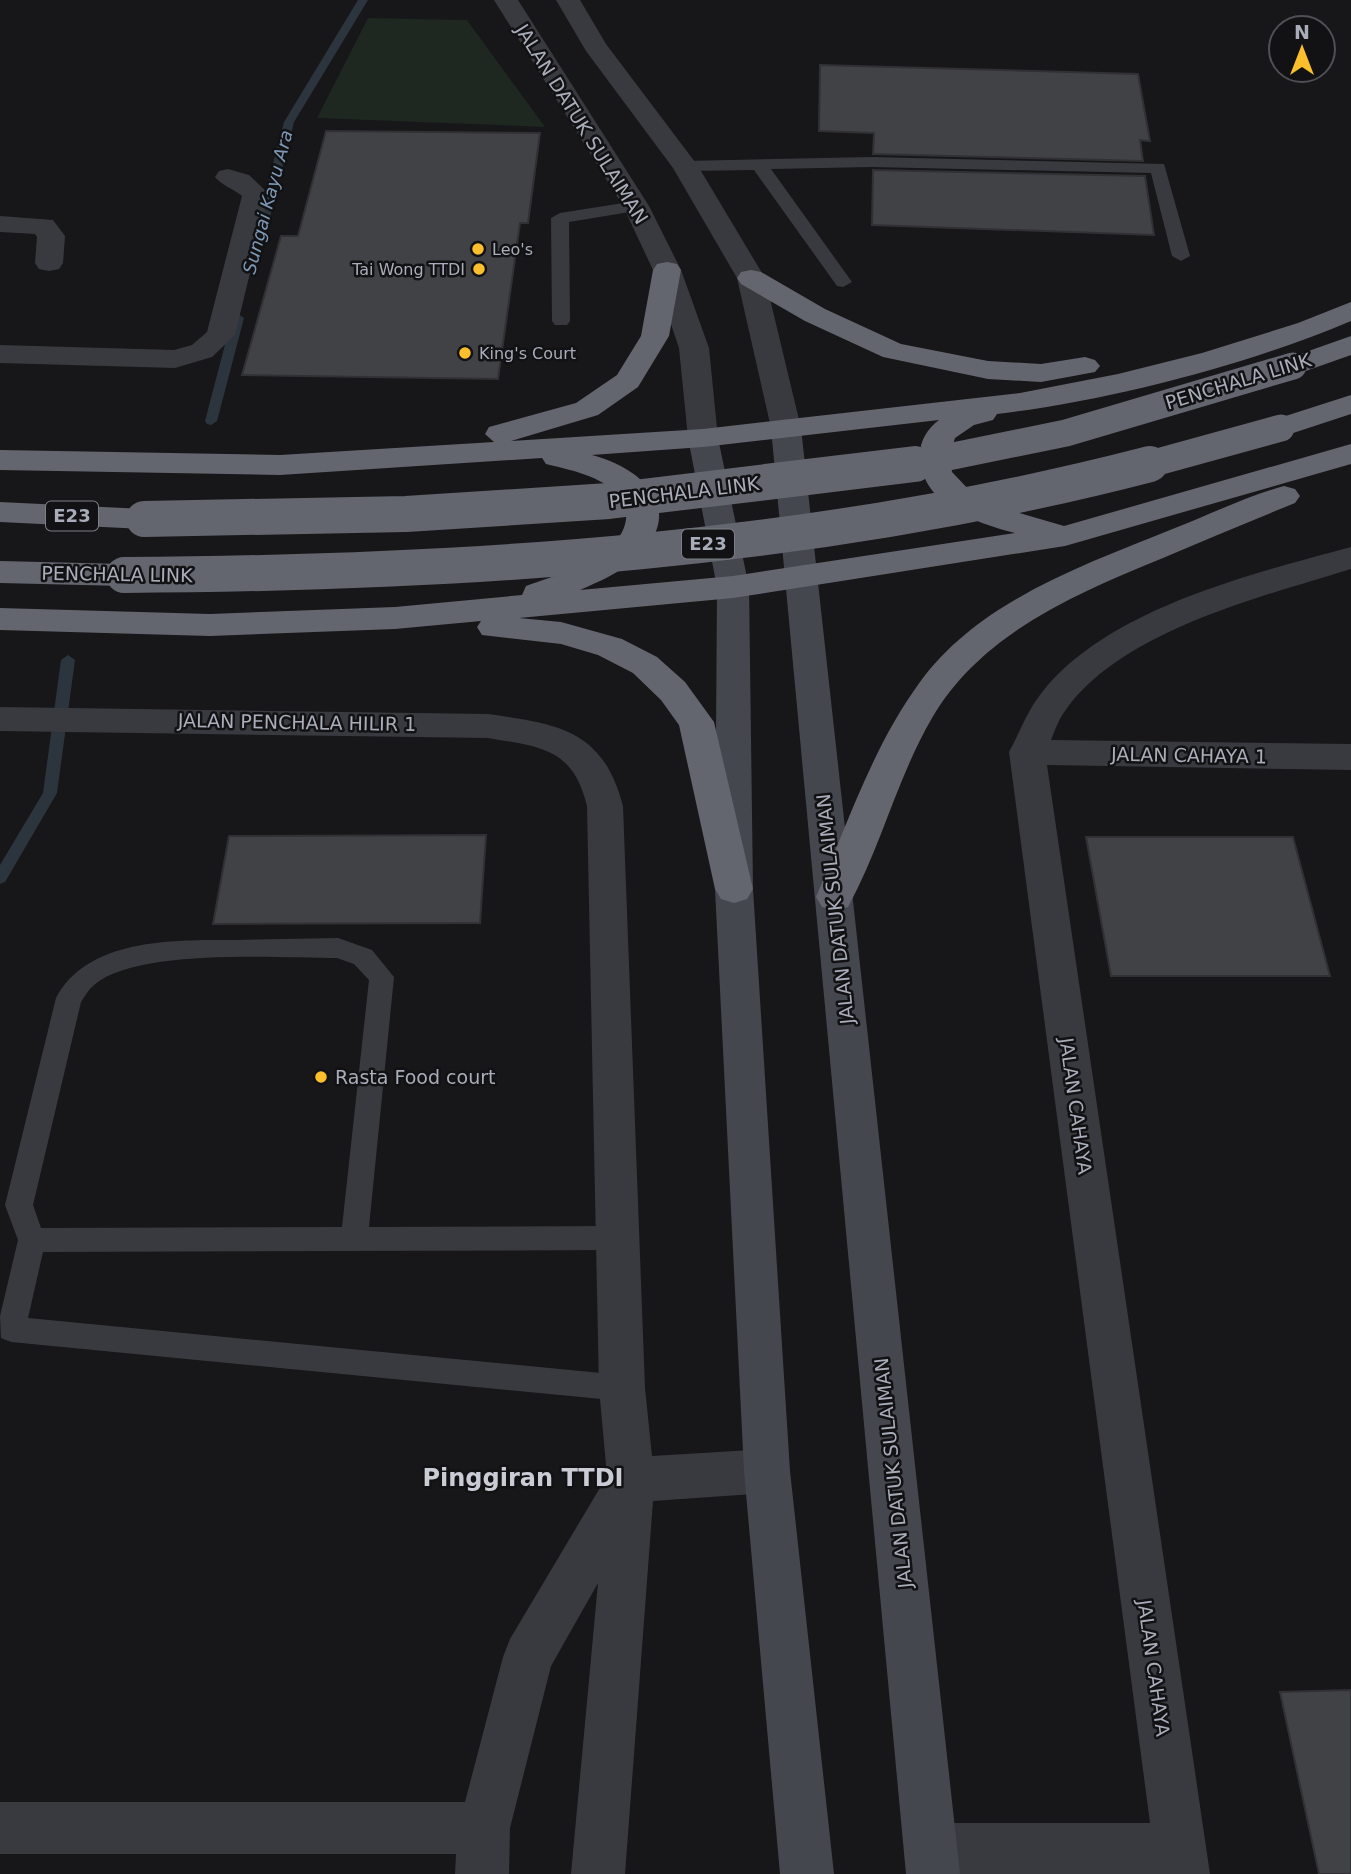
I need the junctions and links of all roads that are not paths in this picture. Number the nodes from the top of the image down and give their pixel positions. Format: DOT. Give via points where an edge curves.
graph roads {
  1 [pos="506,0"];
  2 [pos="568,0"];
  3 [pos="685,166"];
  4 [pos="760,166"];
  5 [pos="228,177"];
  6 [pos="636,206"];
  7 [pos="0,224"];
  8 [pos="1181,256"];
  9 [pos="48,263"];
  10 [pos="667,270"];
  11 [pos="751,278"];
  12 [pos="843,282"];
  13 [pos="1351,288"];
  14 [pos="1351,311"];
  15 [pos="561,321"];
  16 [pos="1351,345"];
  17 [pos="0,354"];
  18 [pos="1020,402"];
  19 [pos="1351,404"];
  20 [pos="786,428"];
  21 [pos="703,438"];
  22 [pos="514,449"];
  23 [pos="1351,454"];
  24 [pos="0,460"];
  25 [pos="378,460"];
  26 [pos="1351,469"];
  27 [pos="0,512"];
  28 [pos="1065,536"];
  29 [pos="1351,558"];
  30 [pos="0,572"];
  31 [pos="801,576"];
  32 [pos="733,587"];
  33 [pos="502,608"];
  34 [pos="395,618"];
  35 [pos="0,619"];
  36 [pos="17,719"];
  37 [pos="1027,752"];
  38 [pos="1351,757"];
  39 [pos="734,889"];
  40 [pos="835,897"];
  41 [pos="618,1238"];
  42 [pos="354,1239"];
  43 [pos="32,1240"];
  44 [pos="622,1388"];
  45 [pos="767,1471"];
  46 [pos="631,1480"];
  47 [pos="0,1828"];
  48 [pos="483,1851"];
  49 [pos="932,1861"];
  50 [pos="1181,1861"];
  51 [pos="598,1874"];
  52 [pos="807,1874"];
  1 -- 6 [label="street, JALAN DATUK SULAIMAN"];
  2 -- 3 [label="street, JALAN DATUK SULAIMAN" via="595,46"];
  3 -- 4 [label="lane"];
  3 -- 11 [label="street, JALAN DATUK SULAIMAN"];
  4 -- 8 [label="lane" via="872,162 1158,168"];
  4 -- 12 [label="lane"];
  5 -- 17 [label="street" via="256,194 221,335 202,351 175,359"];
  6 -- 10 [label="street, JALAN DATUK SULAIMAN"];
  6 -- 15 [label="lane" via="560,218"];
  7 -- 9 [label="street" via="43,226 51,236"];
  10 -- 21 [label="street, JALAN DATUK SULAIMAN" via="694,348"];
  10 -- 25 [label="highway" via="655,336 628,381 587,409 517,430"];
  11 -- 13 [label="highway" via="893,351 975,368 1041,373 1127,359"];
  11 -- 20 [label="street, JALAN DATUK SULAIMAN"];
  14 -- 18 [label="highway" via="1212,359"];
  16 -- 27 [label="highway, PENCHALA LINK / E23, bridge" via="1066,433 896,467 609,501 406,514 144,519"];
  18 -- 20 [label="highway"];
  18 -- 28 [label="highway" via="963,418 941,432 934,455 939,480 964,504"];
  19 -- 30 [label="highway, PENCHALA LINK / E23, bridge" via="1135,468 979,503 759,539 495,565 377,571 250,576"];
  20 -- 21 [label="highway"];
  20 -- 31 [label="main road, JALAN DATUK SULAIMAN"];
  21 -- 22 [label="highway"];
  21 -- 32 [label="main road, JALAN DATUK SULAIMAN"];
  22 -- 25 [label="highway"];
  22 -- 33 [label="highway" via="597,464 625,481 642,500 642,524 629,545 601,568"];
  23 -- 28 [label="highway"];
  24 -- 25 [label="highway" via="280,465"];
  26 -- 40 [label="highway" via="1080,580 1025,607 975,644 933,689 908,729"];
  28 -- 31 [label="highway"];
  29 -- 37 [label="street" via="1155,625 1091,665 1056,697"];
  31 -- 32 [label="highway"];
  31 -- 40 [label="main road, JALAN DATUK SULAIMAN"];
  32 -- 33 [label="highway"];
  32 -- 39 [label="main road, JALAN DATUK SULAIMAN"];
  33 -- 34 [label="highway"];
  34 -- 35 [label="highway" via="210,625"];
  34 -- 39 [label="highway" via="561,633 610,647 645,665 673,691 696,722"];
  36 -- 41 [label="street, JALAN PENCHALA HILIR 1" via="488,726 536,733 586,758 601,783 604,806"];
  37 -- 38 [label="street, JALAN CAHAYA 1"];
  37 -- 50 [label="street, JALAN CAHAYA"];
  39 -- 45 [label="main road, JALAN DATUK SULAIMAN"];
  40 -- 49 [label="main road, JALAN DATUK SULAIMAN"];
  41 -- 42 [label="lane"];
  41 -- 44 [label="street"];
  42 -- 43 [label="lane"];
  42 -- 43 [label="lane" via="382,977 363,957 325,948 163,950 129,957 86,977 69,998 19,1205"];
  43 -- 44 [label="lane" via="11,1329"];
  44 -- 46 [label="street"];
  45 -- 46 [label="street"];
  45 -- 52 [label="main road, JALAN DATUK SULAIMAN"];
  46 -- 48 [label="street" via="528,1657"];
  46 -- 51 [label="street"];
  47 -- 48 [label="street"];
  49 -- 50 [label="street, JALAN CAHAYA"];
}
